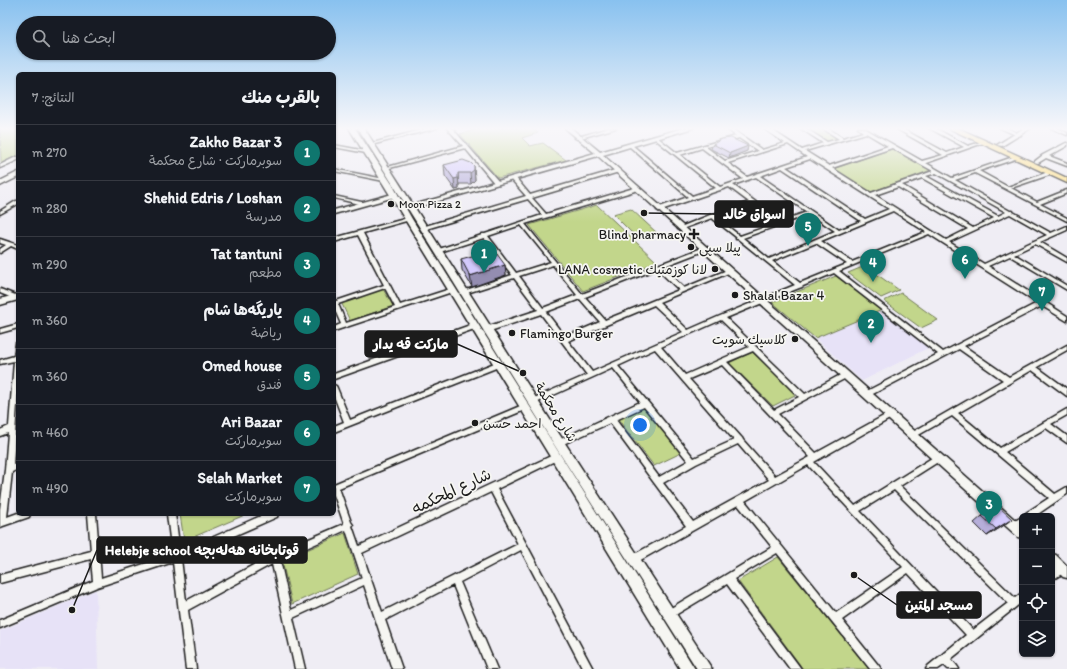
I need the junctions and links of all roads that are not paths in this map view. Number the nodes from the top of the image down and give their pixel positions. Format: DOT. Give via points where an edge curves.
graph roads {
  1 [pos="15,159"];
  2 [pos="374,159"];
  3 [pos="379,159"];
  4 [pos="419,159"];
  5 [pos="476,159"];
  6 [pos="580,159"];
  7 [pos="605,159"];
  8 [pos="647,159"];
  9 [pos="684,159"];
  10 [pos="719,159"];
  11 [pos="736,159"];
  12 [pos="805,159"];
  13 [pos="814,159"];
  14 [pos="854,159"];
  15 [pos="915,159"];
  16 [pos="932,159"];
  17 [pos="1010,159"];
  18 [pos="1021,159"];
  19 [pos="1030,159"];
  20 [pos="1040,159"];
  21 [pos="1053,159"];
  22 [pos="1036,162"];
  23 [pos="724,163"];
  24 [pos="922,163"];
  25 [pos="1067,165"];
  26 [pos="1,166"];
  27 [pos="783,167"];
  28 [pos="386,168"];
  29 [pos="828,168"];
  30 [pos="336,170"];
  31 [pos="617,171"];
  32 [pos="936,171"];
  33 [pos="976,171"];
  34 [pos="1050,173"];
  35 [pos="16,176"];
  36 [pos="757,176"];
  37 [pos="924,177"];
  38 [pos="1067,177"];
  39 [pos="513,178"];
  40 [pos="746,179"];
  41 [pos="952,179"];
  42 [pos="384,180"];
  43 [pos="1067,181"];
  44 [pos="497,183"];
  45 [pos="0,184"];
  46 [pos="730,185"];
  47 [pos="900,186"];
  48 [pos="719,188"];
  49 [pos="1008,188"];
  50 [pos="636,189"];
  51 [pos="1067,191"];
  52 [pos="396,195"];
  53 [pos="871,195"];
  54 [pos="336,197"];
  55 [pos="529,197"];
  56 [pos="692,198"];
  57 [pos="753,202"];
  58 [pos="16,203"];
  59 [pos="364,204"];
  60 [pos="1036,204"];
  61 [pos="412,207"];
  62 [pos="659,209"];
  63 [pos="893,209"];
  64 [pos="336,211"];
  65 [pos="1011,212"];
  66 [pos="0,213"];
  67 [pos="809,213"];
  68 [pos="545,216"];
  69 [pos="712,216"];
  70 [pos="998,218"];
  71 [pos="408,219"];
  72 [pos="1067,220"];
  73 [pos="865,221"];
  74 [pos="522,223"];
  75 [pos="781,223"];
  76 [pos="424,228"];
  77 [pos="680,228"];
  78 [pos="1067,228"];
  79 [pos="973,230"];
  80 [pos="839,232"];
  81 [pos="930,232"];
  82 [pos="360,233"];
  83 [pos="484,235"];
  84 [pos="1050,235"];
  85 [pos="738,238"];
  86 [pos="336,239"];
  87 [pos="0,241"];
  88 [pos="817,241"];
  89 [pos="945,242"];
  90 [pos="1035,242"];
  91 [pos="11,244"];
  92 [pos="16,246"];
  93 [pos="704,249"];
  94 [pos="0,251"];
  95 [pos="438,251"];
  96 [pos="1010,254"];
  97 [pos="1067,260"];
  98 [pos="768,261"];
  99 [pos="554,263"];
  100 [pos="851,264"];
  101 [pos="984,266"];
  102 [pos="658,267"];
  103 [pos="729,271"];
  104 [pos="835,271"];
  105 [pos="516,276"];
  106 [pos="386,286"];
  107 [pos="800,286"];
  108 [pos="1067,288"];
  109 [pos="453,290"];
  110 [pos="683,290"];
  111 [pos="0,291"];
  112 [pos="465,292"];
  113 [pos="581,296"];
  114 [pos="16,298"];
  115 [pos="16,298"];
  116 [pos="336,301"];
  117 [pos="763,301"];
  118 [pos="0,302"];
  119 [pos="655,302"];
  120 [pos="1042,303"];
  121 [pos="336,306"];
  122 [pos="398,308"];
  123 [pos="542,311"];
  124 [pos="722,318"];
  125 [pos="1067,319"];
  126 [pos="604,323"];
  127 [pos="345,326"];
  128 [pos="475,326"];
  129 [pos="16,327"];
  130 [pos="336,329"];
  131 [pos="488,329"];
  132 [pos="0,331"];
  133 [pos="687,332"];
  134 [pos="564,340"];
  135 [pos="656,346"];
  136 [pos="960,346"];
  137 [pos="754,348"];
  138 [pos="1065,351"];
  139 [pos="943,355"];
  140 [pos="16,358"];
  141 [pos="0,362"];
  142 [pos="723,362"];
  143 [pos="499,364"];
  144 [pos="614,365"];
  145 [pos="1032,367"];
  146 [pos="846,375"];
  147 [pos="336,376"];
  148 [pos="591,376"];
  149 [pos="684,378"];
  150 [pos="1008,380"];
  151 [pos="16,381"];
  152 [pos="336,393"];
  153 [pos="1067,393"];
  154 [pos="867,394"];
  155 [pos="804,397"];
  156 [pos="645,403"];
  157 [pos="530,404"];
  158 [pos="952,412"];
  159 [pos="1067,412"];
  160 [pos="773,414"];
  161 [pos="890,415"];
  162 [pos="611,419"];
  163 [pos="348,424"];
  164 [pos="1047,425"];
  165 [pos="12,428"];
  166 [pos="336,429"];
  167 [pos="0,433"];
  168 [pos="913,435"];
  169 [pos="740,440"];
  170 [pos="1067,440"];
  171 [pos="559,443"];
  172 [pos="1000,451"];
  173 [pos="556,457"];
  174 [pos="938,458"];
  175 [pos="811,459"];
  176 [pos="694,462"];
  177 [pos="16,467"];
  178 [pos="9,470"];
  179 [pos="774,480"];
  180 [pos="658,482"];
  181 [pos="894,486"];
  182 [pos="336,487"];
  183 [pos="492,487"];
  184 [pos="336,490"];
  185 [pos="1067,490"];
  186 [pos="585,491"];
  187 [pos="1055,498"];
  188 [pos="739,500"];
  189 [pos="595,509"];
  190 [pos="855,510"];
  191 [pos="1033,513"];
  192 [pos="20,516"];
  193 [pos="92,516"];
  194 [pos="171,516"];
  195 [pos="269,516"];
  196 [pos="1,523"];
  197 [pos="1018,523"];
  198 [pos="349,526"];
  199 [pos="692,527"];
  200 [pos="522,545"];
  201 [pos="778,548"];
  202 [pos="357,551"];
  203 [pos="94,554"];
  204 [pos="177,557"];
  205 [pos="275,558"];
  206 [pos="634,559"];
  207 [pos="1055,563"];
  208 [pos="909,568"];
  209 [pos="1065,571"];
  210 [pos="1055,575"];
  211 [pos="728,578"];
  212 [pos="0,579"];
  213 [pos="367,580"];
  214 [pos="455,580"];
  215 [pos="97,583"];
  216 [pos="1019,599"];
  217 [pos="1014,603"];
  218 [pos="184,607"];
  219 [pos="669,614"];
  220 [pos="288,616"];
  221 [pos="380,618"];
  222 [pos="835,618"];
  223 [pos="0,624"];
  224 [pos="972,635"];
  225 [pos="944,658"];
  226 [pos="297,668"];
  227 [pos="191,669"];
  228 [pos="397,669"];
  229 [pos="492,669"];
  230 [pos="588,669"];
  231 [pos="688,669"];
  232 [pos="705,669"];
  233 [pos="796,669"];
  234 [pos="876,669"];
  235 [pos="931,669"];
  236 [pos="954,669"];
  1 -- 26 [label="street"];
  2 -- 42 [label="main road, شارع محكمة"];
  3 -- 28 [label="main road, شارع محكمة"];
  4 -- 28 [label="street"];
  5 -- 44 [label="street"];
  6 -- 39 [label="street"];
  7 -- 31 [label="street"];
  8 -- 56 [label="street"];
  9 -- 48 [label="street"];
  10 -- 23 [label="street"];
  11 -- 23 [label="street"];
  12 -- 27 [label="street"];
  13 -- 29 [label="street"];
  14 -- 29 [label="street"];
  15 -- 24 [label="street"];
  16 -- 24 [label="street"];
  17 -- 33 [label="street"];
  18 -- 34 [label="main road"];
  19 -- 22 [label="main road"];
  20 -- 22 [label="street"];
  21 -- 25 [label="street"];
  22 -- 38 [label="main road"];
  23 -- 40 [label="street"];
  24 -- 32 [label="street"];
  27 -- 36 [label="street"];
  27 -- 73 [label="street"];
  28 -- 61 [label="main road, شارع محكمة"];
  29 -- 53 [label="street"];
  30 -- 42 [label="street"];
  31 -- 50 [label="street"];
  31 -- 55 [label="street"];
  32 -- 37 [label="street"];
  32 -- 41 [label="street"];
  33 -- 41 [label="street"];
  33 -- 49 [label="street"];
  34 -- 43 [label="main road"];
  34 -- 49 [label="street"];
  35 -- 45 [label="main road"];
  36 -- 40 [label="street"];
  36 -- 67 [label="street"];
  37 -- 47 [label="street"];
  37 -- 70 [label="street"];
  39 -- 44 [label="street"];
  39 -- 55 [label="street"];
  40 -- 46 [label="street"];
  41 -- 65 [label="street"];
  42 -- 52 [label="main road, شارع محكمة"];
  44 -- 61 [label="street"];
  46 -- 48 [label="street"];
  46 -- 57 [label="street"];
  47 -- 53 [label="street"];
  47 -- 79 [label="street"];
  48 -- 56 [label="street"];
  49 -- 60 [label="street"];
  50 -- 62 [label="street"];
  50 -- 68 [label="street"];
  51 -- 60 [label="street"];
  52 -- 59 [label="street"];
  52 -- 71 [label="main road, شارع محكمة"];
  53 -- 63 [label="street"];
  54 -- 59 [label="street"];
  55 -- 68 [label="street"];
  55 -- 76 [label="street"];
  56 -- 62 [label="street"];
  57 -- 69 [label="street"];
  57 -- 75 [label="street"];
  58 -- 66 [label="street"];
  59 -- 64 [label="street"];
  60 -- 72 [label="street"];
  61 -- 76 [label="main road, شارع محكمة"];
  62 -- 77 [label="street"];
  63 -- 73 [label="street"];
  63 -- 81 [label="street"];
  65 -- 70 [label="street"];
  65 -- 84 [label="street"];
  67 -- 75 [label="street"];
  67 -- 80 [label="street"];
  68 -- 74 [label="street"];
  69 -- 77 [label="street"];
  69 -- 85 [label="street"];
  70 -- 79 [label="street"];
  71 -- 82 [label="street"];
  71 -- 109 [label="main road, شارع محكمة"];
  73 -- 80 [label="street"];
  74 -- 83 [label="street"];
  74 -- 99 [label="street"];
  75 -- 85 [label="street"];
  76 -- 95 [label="main road, شارع محكمة"];
  77 -- 93 [label="street"];
  78 -- 84 [label="street"];
  79 -- 89 [label="street"];
  80 -- 88 [label="street"];
  81 -- 89 [label="street"];
  81 -- 100 [label="street"];
  82 -- 86 [label="street"];
  82 -- 106 [label="street"];
  83 -- 95 [label="street"];
  83 -- 105 [label="street"];
  84 -- 90 [label="street"];
  85 -- 98 [label="street"];
  87 -- 91 [label="street"];
  88 -- 98 [label="street"];
  88 -- 100 [label="street"];
  89 -- 101 [label="street"];
  90 -- 96 [label="street"];
  90 -- 97 [label="street"];
  91 -- 92 [label="street"];
  91 -- 94 [label="street"];
  93 -- 102 [label="street"];
  93 -- 103 [label="street"];
  95 -- 112 [label="main road, شارع محكمة"];
  96 -- 101 [label="street"];
  96 -- 108 [label="street"];
  98 -- 107 [label="street"];
  99 -- 105 [label="street"];
  99 -- 113 [label="street"];
  100 -- 104 [label="street"];
  101 -- 120 [label="street"];
  102 -- 110 [label="street"];
  102 -- 113 [label="street"];
  103 -- 110 [label="street"];
  103 -- 117 [label="street"];
  104 -- 107 [label="street"];
  104 -- 139 [label="street"];
  105 -- 112 [label="street"];
  105 -- 123 [label="street"];
  106 -- 116 [label="street"];
  106 -- 122 [label="street"];
  107 -- 117 [label="street"];
  109 -- 122 [label="street"];
  109 -- 128 [label="main road, شارع محكمة"];
  110 -- 119 [label="street"];
  111 -- 114 [label="street"];
  112 -- 131 [label="main road, شارع محكمة"];
  113 -- 123 [label="street"];
  113 -- 126 [label="street"];
  115 -- 118 [label="street"];
  117 -- 124 [label="street"];
  117 -- 146 [label="street"];
  119 -- 126 [label="street"];
  119 -- 133 [label="street"];
  120 -- 125 [label="street"];
  120 -- 136 [label="street"];
  121 -- 127 [label="street"];
  122 -- 127 [label="street"];
  123 -- 131 [label="street"];
  123 -- 134 [label="street"];
  124 -- 133 [label="street"];
  124 -- 137 [label="street"];
  126 -- 134 [label="street"];
  127 -- 130 [label="street"];
  128 -- 143 [label="main road, شارع محكمة"];
  128 -- 147 [label="street"];
  129 -- 132 [label="street"];
  131 -- 157 [label="main road, شارع محكمة"];
  133 -- 135 [label="street"];
  134 -- 148 [label="street"];
  135 -- 144 [label="street"];
  135 -- 149 [label="street"];
  136 -- 139 [label="street"];
  136 -- 150 [label="street"];
  137 -- 142 [label="street"];
  137 -- 155 [label="street"];
  138 -- 145 [label="street"];
  139 -- 154 [label="street"];
  140 -- 141 [label="street"];
  142 -- 149 [label="street"];
  142 -- 160 [label="street"];
  143 -- 157 [label="main road, شارع محكمة"];
  143 -- 163 [label="street"];
  144 -- 148 [label="street"];
  144 -- 156 [label="street"];
  145 -- 150 [label="street"];
  145 -- 153 [label="street"];
  146 -- 154 [label="street"];
  146 -- 155 [label="street"];
  148 -- 157 [label="street"];
  149 -- 169 [label="street"];
  150 -- 158 [label="street"];
  151 -- 165 [label="street"];
  152 -- 163 [label="street"];
  154 -- 161 [label="street"];
  155 -- 160 [label="street"];
  156 -- 162 [label="street"];
  156 -- 176 [label="street"];
  157 -- 171 [label="main road, شارع محكمة"];
  157 -- 173 [label="main road, شارع محكمة"];
  157 -- 182 [label="street"];
  158 -- 168 [label="street"];
  158 -- 172 [label="street"];
  159 -- 164 [label="street"];
  160 -- 175 [label="street"];
  161 -- 168 [label="street"];
  161 -- 175 [label="street"];
  162 -- 171 [label="street"];
  162 -- 180 [label="street"];
  163 -- 166 [label="street"];
  164 -- 170 [label="street"];
  164 -- 172 [label="street"];
  165 -- 167 [label="street"];
  165 -- 178 [label="street"];
  168 -- 174 [label="street"];
  169 -- 176 [label="street"];
  169 -- 179 [label="street"];
  171 -- 186 [label="main road, شارع محكمة"];
  172 -- 187 [label="street"];
  173 -- 183 [label="street, شارع المحكمه"];
  173 -- 186 [label="main road, شارع محكمة"];
  174 -- 181 [label="street"];
  174 -- 197 [label="street"];
  175 -- 179 [label="street"];
  175 -- 190 [label="street"];
  176 -- 180 [label="street"];
  177 -- 178 [label="street"];
  178 -- 196 [label="street"];
  179 -- 188 [label="street"];
  180 -- 199 [label="street"];
  181 -- 190 [label="street"];
  181 -- 217 [label="street"];
  183 -- 200 [label="street"];
  183 -- 202 [label="street, شارع المحكمه"];
  184 -- 198 [label="street"];
  185 -- 187 [label="street"];
  186 -- 189 [label="main road, شارع محكمة"];
  187 -- 191 [label="street"];
  188 -- 199 [label="street"];
  188 -- 201 [label="street"];
  189 -- 206 [label="main road, شارع محكمة"];
  189 -- 231 [label="main road, شارع محكمة"];
  190 -- 208 [label="street"];
  192 -- 196 [label="street"];
  193 -- 203 [label="street"];
  194 -- 204 [label="street"];
  195 -- 204 [label="street"];
  198 -- 202 [label="street"];
  198 -- 205 [label="street"];
  199 -- 206 [label="street"];
  200 -- 214 [label="street"];
  200 -- 230 [label="street"];
  201 -- 211 [label="street"];
  201 -- 222 [label="street"];
  202 -- 213 [label="street"];
  203 -- 212 [label="street"];
  203 -- 215 [label="street"];
  204 -- 215 [label="street"];
  204 -- 218 [label="street"];
  205 -- 218 [label="street"];
  205 -- 220 [label="street"];
  206 -- 219 [label="main road, شارع محكمة"];
  207 -- 209 [label="street"];
  208 -- 222 [label="street"];
  208 -- 224 [label="street"];
  209 -- 210 [label="street"];
  211 -- 219 [label="street"];
  211 -- 233 [label="street"];
  213 -- 220 [label="street"];
  213 -- 221 [label="street"];
  214 -- 221 [label="street"];
  214 -- 229 [label="street"];
  215 -- 223 [label="street"];
  216 -- 217 [label="street"];
  217 -- 224 [label="street"];
  218 -- 227 [label="street"];
  219 -- 232 [label="main road, شارع محكمة"];
  220 -- 226 [label="street"];
  221 -- 228 [label="street"];
  222 -- 234 [label="street"];
  224 -- 225 [label="street"];
  225 -- 235 [label="street"];
  225 -- 236 [label="street"];
}
